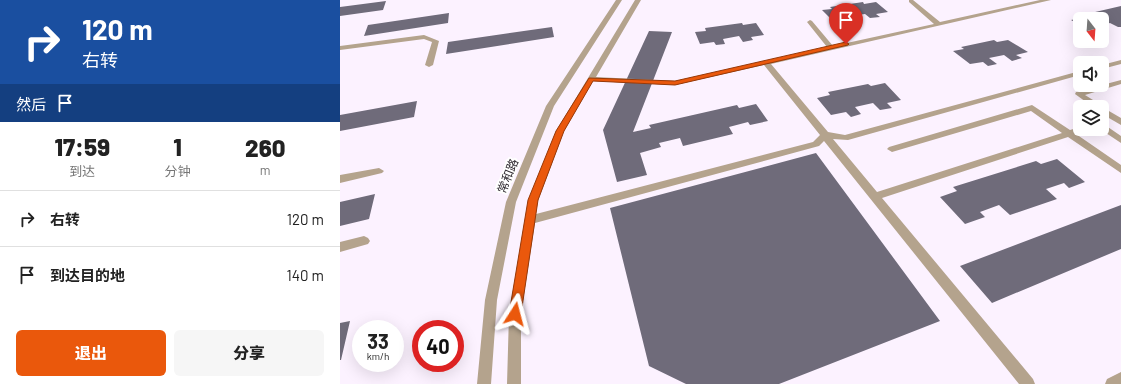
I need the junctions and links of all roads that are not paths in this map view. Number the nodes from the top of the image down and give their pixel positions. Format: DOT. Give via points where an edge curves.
graph roads {
  1 [pos="619,0"];
  2 [pos="638,0"];
  3 [pos="1021,0"];
  4 [pos="1048,0"];
  5 [pos="911,1"];
  6 [pos="1028,4"];
  7 [pos="810,22"];
  8 [pos="938,24"];
  9 [pos="340,48"];
  10 [pos="831,48"];
  11 [pos="765,62"];
  12 [pos="1121,62"];
  13 [pos="429,65"];
  14 [pos="1109,65"];
  15 [pos="1073,76"];
  16 [pos="591,79"];
  17 [pos="1121,82"];
  18 [pos="1087,100"];
  19 [pos="1109,114"];
  20 [pos="1119,119"];
  21 [pos="1109,121"];
  22 [pos="1109,131"];
  23 [pos="1073,133"];
  24 [pos="1070,134"];
  25 [pos="825,135"];
  26 [pos="1121,140"];
  27 [pos="892,149"];
  28 [pos="1121,170"];
  29 [pos="379,171"];
  30 [pos="340,179"];
  31 [pos="875,197"];
  32 [pos="530,220"];
  33 [pos="364,241"];
  34 [pos="340,247"];
  35 [pos="1121,379"];
  36 [pos="484,384"];
  37 [pos="514,384"];
  38 [pos="1028,384"];
  39 [pos="1112,384"];
  1 -- 36 [label="street, 常和路" via="550,106 511,202 491,300"];
  2 -- 16 [label="street"];
  3 -- 6 [label="street"];
  4 -- 6 [label="street"];
  5 -- 8 [label="street"];
  6 -- 8 [label="street"];
  7 -- 10 [label="street"];
  8 -- 10 [label="street"];
  9 -- 13 [label="street" via="424,37 436,41"];
  10 -- 11 [label="street"];
  11 -- 16 [label="street" via="675,83"];
  11 -- 25 [label="street"];
  12 -- 14 [label="street"];
  15 -- 25 [label="street" via="845,138"];
  16 -- 32 [label="street" via="560,131 533,200"];
  17 -- 18 [label="street" via="1078,94"];
  19 -- 20 [label="street"];
  20 -- 21 [label="street"];
  22 -- 26 [label="street"];
  23 -- 24 [label="street"];
  24 -- 27 [label="street" via="1032,108"];
  24 -- 28 [label="street"];
  24 -- 31 [label="street"];
  25 -- 31 [label="street"];
  25 -- 32 [label="street" via="816,144"];
  29 -- 30 [label="street"];
  31 -- 38 [label="street"];
  32 -- 37 [label="street" via="515,314"];
  33 -- 34 [label="street"];
  35 -- 39 [label="street"];
}
